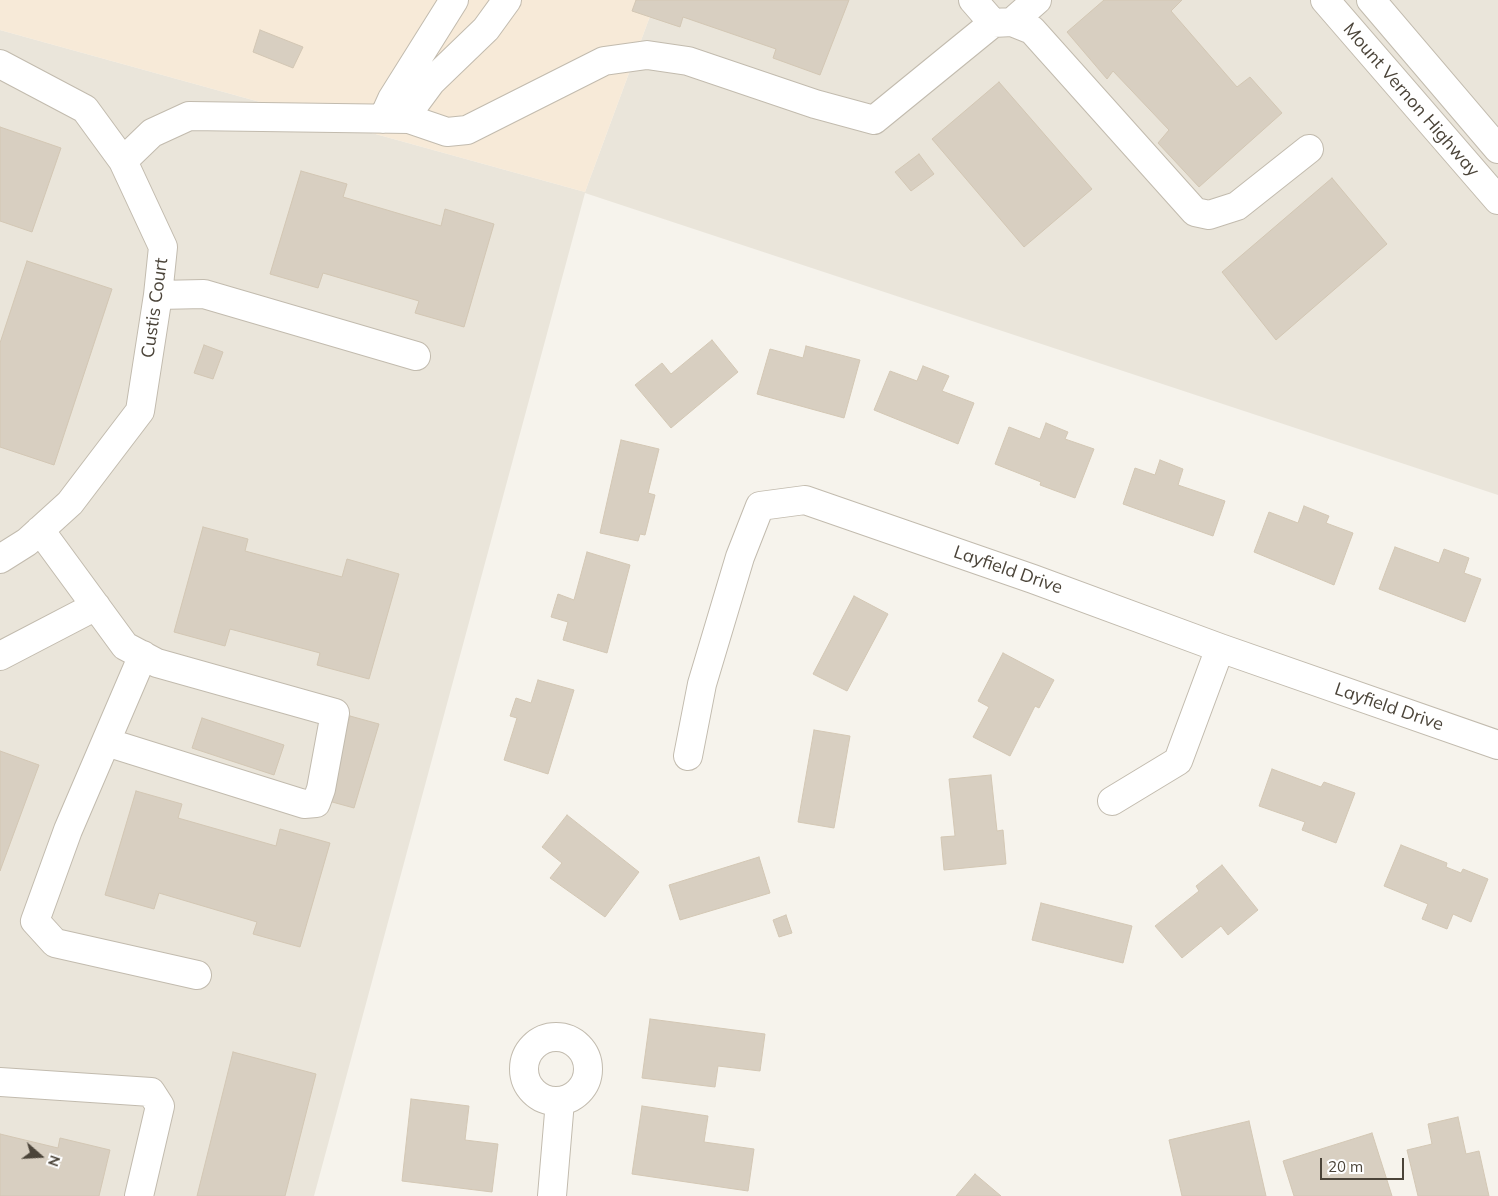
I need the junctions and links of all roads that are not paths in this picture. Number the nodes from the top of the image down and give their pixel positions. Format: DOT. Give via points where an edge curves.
graph roads {
  1 [pos="454,0"];
  2 [pos="507,0"];
  3 [pos="972,0"];
  4 [pos="1037,0"];
  5 [pos="1325,0"];
  6 [pos="1371,0"];
  7 [pos="1003,22"];
  8 [pos="0,64"];
  9 [pos="396,119"];
  10 [pos="1309,149"];
  11 [pos="1498,149"];
  12 [pos="123,161"];
  13 [pos="1498,200"];
  14 [pos="158,295"];
  15 [pos="416,356"];
  16 [pos="34,536"];
  17 [pos="0,559"];
  18 [pos="96,606"];
  19 [pos="1220,648"];
  20 [pos="143,655"];
  21 [pos="0,656"];
  22 [pos="106,742"];
  23 [pos="1498,745"];
  24 [pos="688,756"];
  25 [pos="1112,801"];
  26 [pos="197,975"];
  27 [pos="0,1082"];
  28 [pos="560,1101"];
  29 [pos="139,1196"];
  30 [pos="552,1196"];
  1 -- 9 [label="street" via="392,99"];
  2 -- 9 [label="street" via="486,29 430,82 414,105"];
  3 -- 7 [label="street"];
  4 -- 7 [label="street"];
  5 -- 13 [label="street, Mount Vernon Highway"];
  6 -- 11 [label="street, Mount Vernon Highway"];
  7 -- 9 [label="street" via="874,120 815,104 688,60 647,55 604,61 467,130 447,132"];
  7 -- 10 [label="street" via="1032,30 1195,212 1209,215 1237,206"];
  8 -- 12 [label="street, Custis Court" via="85,109"];
  9 -- 12 [label="street" via="189,116 152,133"];
  12 -- 14 [label="street, Custis Court" via="163,247"];
  14 -- 15 [label="street" via="204,294"];
  14 -- 16 [label="street, Custis Court" via="140,411 70,503"];
  16 -- 17 [label="street, Custis Court"];
  16 -- 18 [label="street"];
  18 -- 20 [label="street" via="125,646"];
  18 -- 21 [label="street"];
  19 -- 23 [label="street, Layfield Drive"];
  19 -- 24 [label="street, Layfield Drive" via="805,500 760,506 740,557 702,684"];
  19 -- 25 [label="street" via="1178,761"];
  20 -- 22 [label="street"];
  20 -- 22 [label="street" via="157,663 335,713 316,802 304,804"];
  22 -- 26 [label="street" via="68,830 35,922 56,943"];
  27 -- 29 [label="street" via="151,1092 160,1106"];
  28 -- 30 [label="street"];
}
